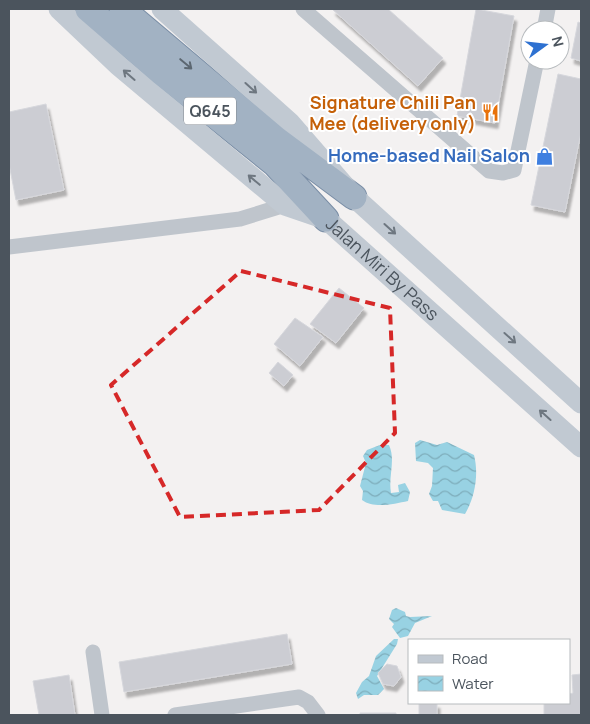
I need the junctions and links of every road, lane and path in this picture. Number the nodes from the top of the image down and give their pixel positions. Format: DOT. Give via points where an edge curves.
graph roads {
  1 [pos="59,9"];
  2 [pos="88,9"];
  3 [pos="122,9"];
  4 [pos="162,9"];
  5 [pos="303,9"];
  6 [pos="536,70"];
  7 [pos="354,197"];
  8 [pos="285,205"];
  9 [pos="326,219"];
  10 [pos="9,247"];
  11 [pos="581,403"];
  12 [pos="581,447"];
  13 [pos="92,652"];
  14 [pos="102,715"];
  15 [pos="175,715"];
  16 [pos="318,715"];
  8 -- 1 [label="main road, Jalan Miri By Pass / Q645, one-way" via="125,71"];
  2 -- 9 [label="highway, Q645" via="275,164"];
  3 -- 7 [label="highway, Q645, one-way" via="276,139"];
  4 -- 7 [label="main road, Jalan Miri By Pass / Q645, one-way" via="290,122"];
  5 -- 6 [label="street" via="489,171 503,173 514,170"];
  7 -- 11 [label="main road, Jalan Miri By Pass / Q645, one-way"];
  8 -- 9 [label="main road, Jalan Miri By Pass / Q645"];
  8 -- 10 [label="street" via="240,219"];
  12 -- 9 [label="main road, Jalan Miri By Pass / Q645, one-way"];
  13 -- 14 [label="street"];
  15 -- 16 [label="street" via="299,697 308,702"];
}
